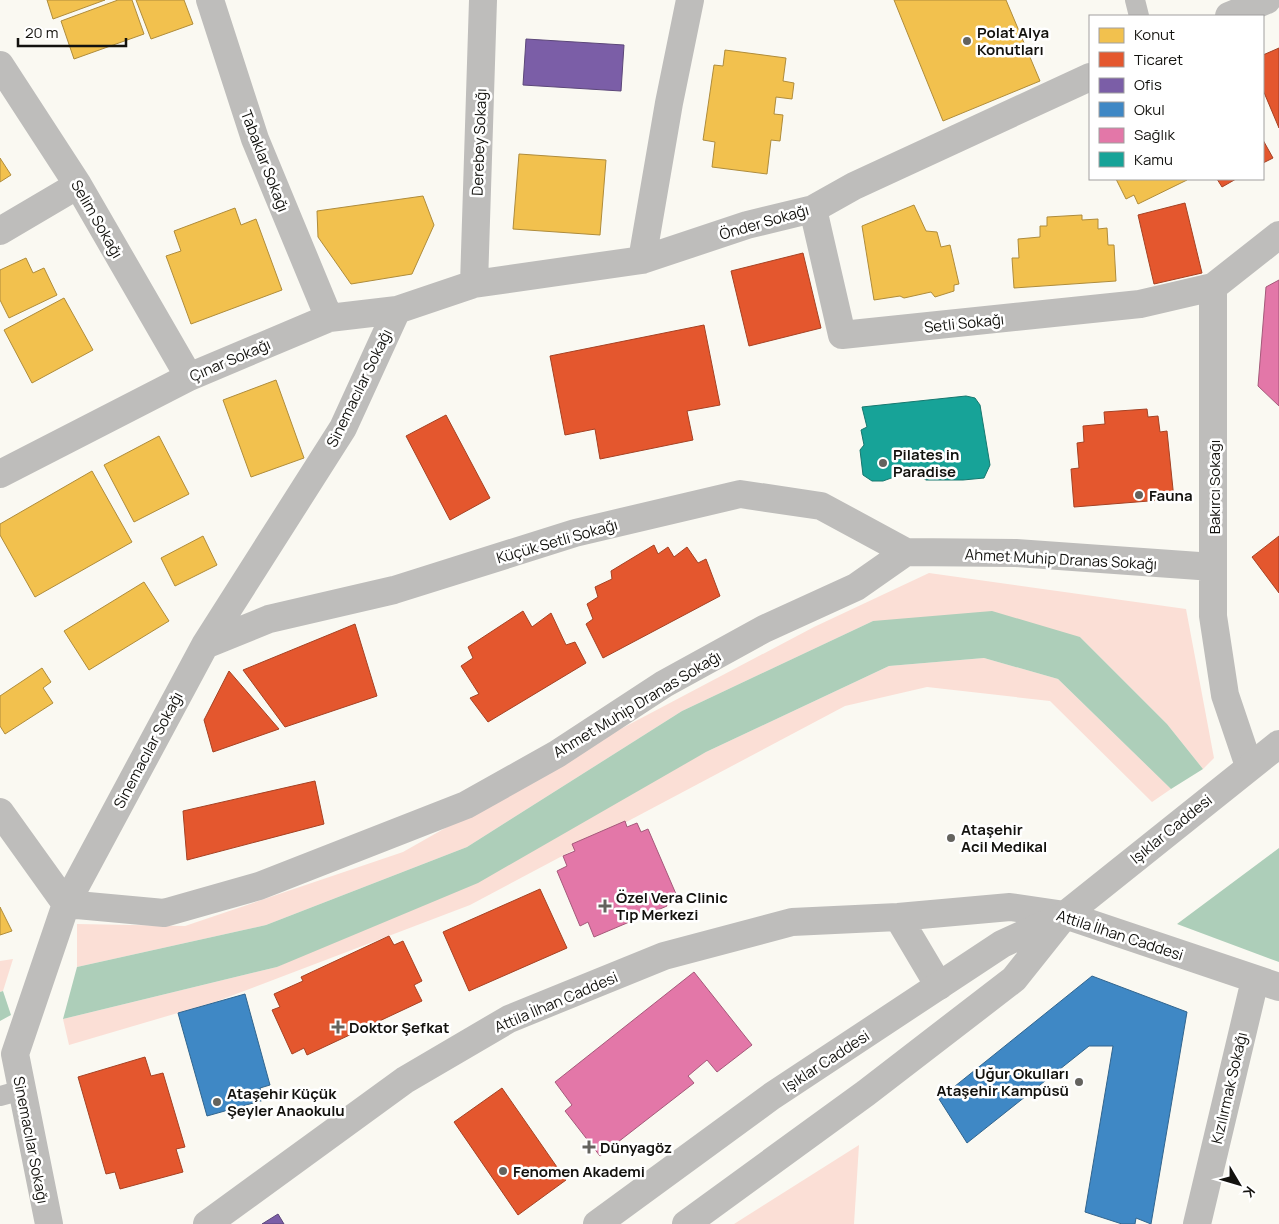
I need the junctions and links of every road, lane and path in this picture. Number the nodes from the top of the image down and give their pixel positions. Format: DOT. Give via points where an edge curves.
graph roads {
  1 [pos="210,0"];
  2 [pos="483,0"];
  3 [pos="690,0"];
  4 [pos="1135,0"];
  5 [pos="1267,0"];
  6 [pos="1138,15"];
  7 [pos="1231,15"];
  8 [pos="0,65"];
  9 [pos="1089,76"];
  10 [pos="78,185"];
  11 [pos="812,209"];
  12 [pos="0,231"];
  13 [pos="1279,235"];
  14 [pos="642,260"];
  15 [pos="474,284"];
  16 [pos="1213,287"];
  17 [pos="396,310"];
  18 [pos="329,318"];
  19 [pos="189,377"];
  20 [pos="0,474"];
  21 [pos="906,552"];
  22 [pos="1213,567"];
  23 [pos="205,645"];
  24 [pos="1279,744"];
  25 [pos="1249,766"];
  26 [pos="0,812"];
  27 [pos="66,904"];
  28 [pos="1065,915"];
  29 [pos="898,917"];
  30 [pos="1267,984"];
  31 [pos="939,986"];
  32 [pos="11,1093"];
  33 [pos="49,1224"];
  34 [pos="207,1224"];
  35 [pos="597,1224"];
  36 [pos="686,1224"];
  37 [pos="1197,1224"];
  1 -- 18 [label="street, Tabaklar Sokağı" via="255,140"];
  2 -- 15 [label="street, Derebey Sokağı"];
  3 -- 14 [label="street"];
  4 -- 6 [label="lane"];
  5 -- 7 [label="street"];
  8 -- 10 [label="street, Selim Sokağı"];
  9 -- 11 [label="street, Önder Sokağı"];
  10 -- 12 [label="street"];
  10 -- 19 [label="street, Selim Sokağı"];
  11 -- 14 [label="street, Önder Sokağı" via="746,225"];
  11 -- 16 [label="street, Setli Sokağı" via="842,336 1140,304"];
  13 -- 16 [label="street"];
  14 -- 15 [label="street, Önder Sokağı"];
  15 -- 17 [label="street, Çınar Sokağı"];
  16 -- 22 [label="street, Bakırcı Sokağı"];
  17 -- 18 [label="street, Çınar Sokağı"];
  17 -- 23 [label="street, Sinemacılar Sokağı" via="343,428"];
  18 -- 19 [label="street, Çınar Sokağı"];
  19 -- 20 [label="street, Çınar Sokağı"];
  21 -- 22 [label="street, Ahmet Muhip Dranas Sokağı" via="1016,553"];
  21 -- 23 [label="street, Küçük Setli Sokağı" via="821,506 740,494 575,533 394,590 268,619"];
  21 -- 27 [label="street, Ahmet Muhip Dranas Sokağı" via="856,587 764,629 664,684 557,754 466,805 259,886 164,913"];
  22 -- 25 [label="street, Bakırcı Sokağı" via="1213,616 1225,695"];
  23 -- 27 [label="street, Sinemacılar Sokağı"];
  24 -- 25 [label="street, Işıklar Caddesi"];
  25 -- 28 [label="street, Işıklar Caddesi"];
  26 -- 27 [label="street"];
  27 -- 32 [label="street, Sinemacılar Sokağı" via="14,1054"];
  28 -- 29 [label="street, Attila İlhan Caddesi" via="1010,907"];
  28 -- 30 [label="street, Attila İlhan Caddesi"];
  28 -- 31 [label="street, Işıklar Caddesi" via="1002,944"];
  28 -- 36 [label="street, Işıklar Caddesi" via="1014,979 866,1093"];
  29 -- 31 [label="street"];
  29 -- 34 [label="street, Attila İlhan Caddesi" via="792,922 664,956 509,1020 405,1080"];
  30 -- 37 [label="street, Kızılırmak Sokağı"];
  31 -- 35 [label="street, Işıklar Caddesi" via="772,1096"];
  32 -- 33 [label="street, Sinemacılar Sokağı"];
}
